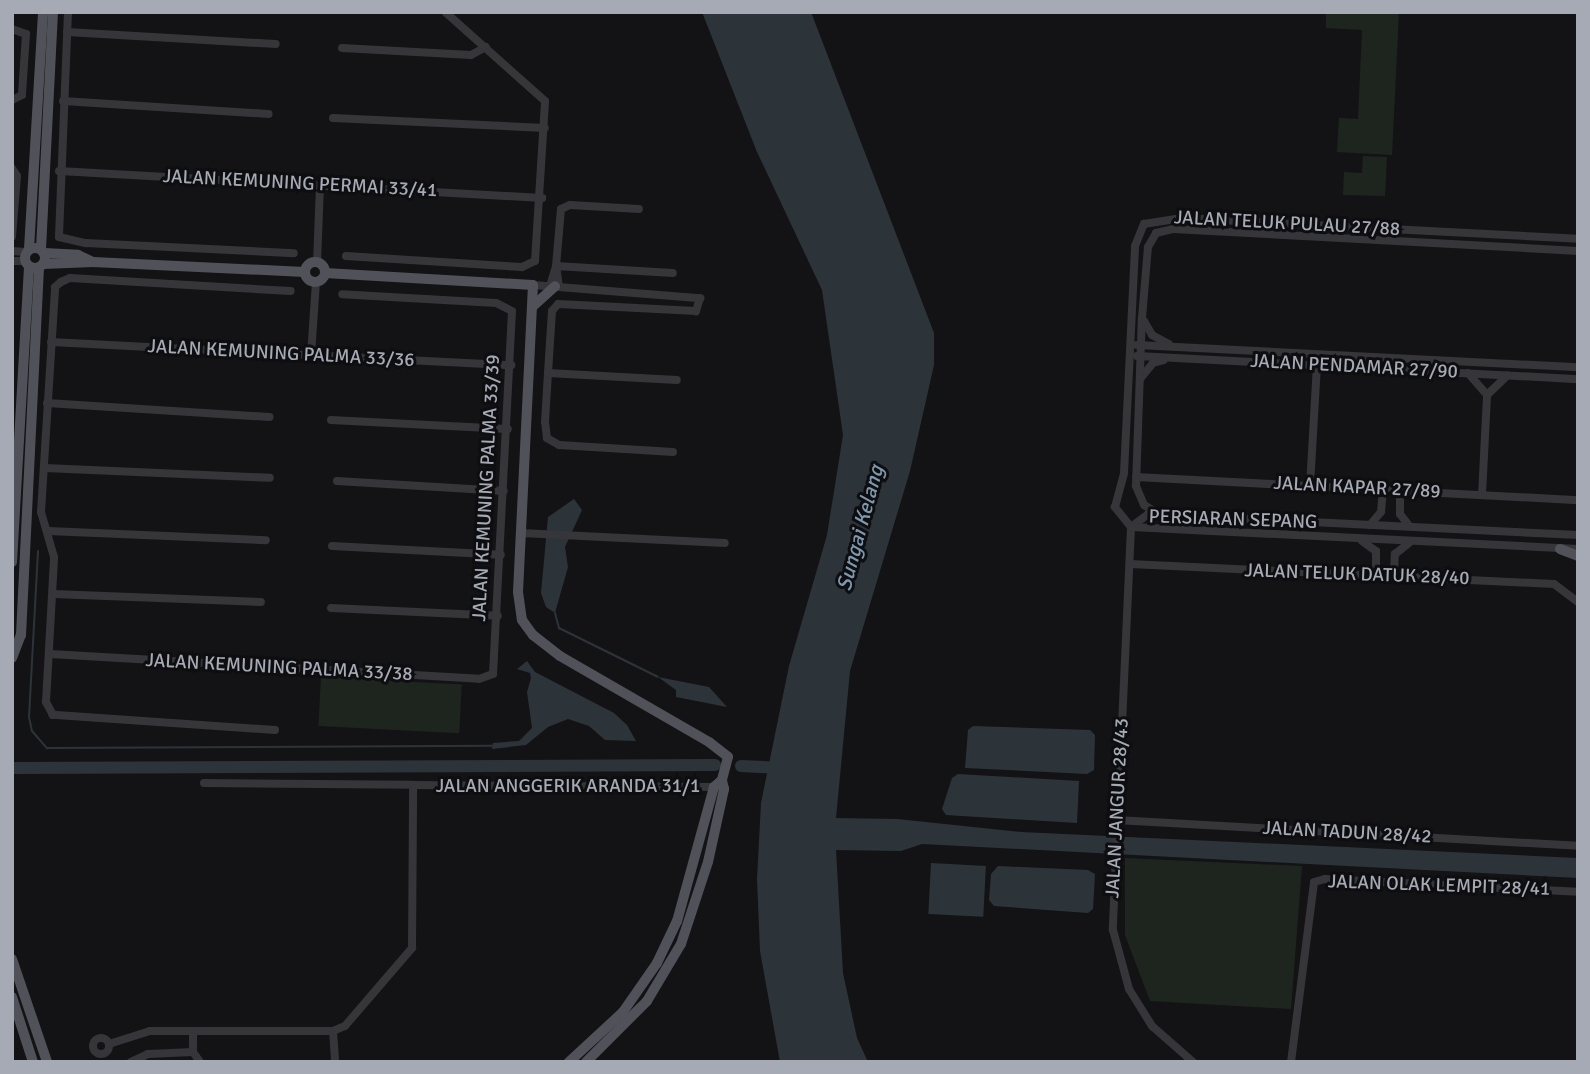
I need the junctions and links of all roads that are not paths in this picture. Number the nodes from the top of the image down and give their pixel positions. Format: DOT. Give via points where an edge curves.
graph roads {
  1 [pos="43,12"];
  2 [pos="53,12"];
  3 [pos="68,12"];
  4 [pos="445,12"];
  5 [pos="12,29"];
  6 [pos="67,32"];
  7 [pos="276,44"];
  8 [pos="486,47"];
  9 [pos="342,48"];
  10 [pos="16,99"];
  11 [pos="63,101"];
  12 [pos="269,114"];
  13 [pos="333,118"];
  14 [pos="545,128"];
  15 [pos="14,169"];
  16 [pos="59,171"];
  17 [pos="320,186"];
  18 [pos="542,198"];
  19 [pos="639,209"];
  20 [pos="12,237"];
  21 [pos="1578,239"];
  22 [pos="12,251"];
  23 [pos="1578,251"];
  24 [pos="294,253"];
  25 [pos="346,256"];
  26 [pos="35,258"];
  27 [pos="12,261"];
  28 [pos="317,263"];
  29 [pos="556,266"];
  30 [pos="305,272"];
  31 [pos="673,272"];
  32 [pos="320,278"];
  33 [pos="533,285"];
  34 [pos="555,286"];
  35 [pos="292,291"];
  36 [pos="683,294"];
  37 [pos="342,295"];
  38 [pos="532,307"];
  39 [pos="682,310"];
  40 [pos="1142,318"];
  41 [pos="51,342"];
  42 [pos="1130,345"];
  43 [pos="1141,345"];
  44 [pos="1180,347"];
  45 [pos="311,355"];
  46 [pos="1130,355"];
  47 [pos="1141,356"];
  48 [pos="1181,358"];
  49 [pos="511,365"];
  50 [pos="1317,365"];
  51 [pos="1578,367"];
  52 [pos="1468,373"];
  53 [pos="550,374"];
  54 [pos="1510,375"];
  55 [pos="1578,379"];
  56 [pos="677,380"];
  57 [pos="1140,380"];
  58 [pos="1488,396"];
  59 [pos="47,403"];
  60 [pos="270,417"];
  61 [pos="331,420"];
  62 [pos="508,429"];
  63 [pos="673,452"];
  64 [pos="45,468"];
  65 [pos="1136,477"];
  66 [pos="270,478"];
  67 [pos="337,481"];
  68 [pos="1310,486"];
  69 [pos="1383,490"];
  70 [pos="1400,490"];
  71 [pos="504,491"];
  72 [pos="1482,495"];
  73 [pos="1578,500"];
  74 [pos="1159,514"];
  75 [pos="1228,517"];
  76 [pos="1370,525"];
  77 [pos="1131,527"];
  78 [pos="1410,527"];
  79 [pos="48,531"];
  80 [pos="1228,532"];
  81 [pos="521,533"];
  82 [pos="1578,535"];
  83 [pos="1357,539"];
  84 [pos="265,540"];
  85 [pos="1412,542"];
  86 [pos="725,543"];
  87 [pos="332,546"];
  88 [pos="1560,549"];
  89 [pos="1578,549"];
  90 [pos="501,555"];
  91 [pos="1578,556"];
  92 [pos="12,562"];
  93 [pos="1130,564"];
  94 [pos="1376,576"];
  95 [pos="1394,577"];
  96 [pos="53,594"];
  97 [pos="1578,602"];
  98 [pos="261,603"];
  99 [pos="331,608"];
  100 [pos="498,616"];
  101 [pos="50,654"];
  102 [pos="12,658"];
  103 [pos="495,660"];
  104 [pos="275,730"];
  105 [pos="204,783"];
  106 [pos="413,785"];
  107 [pos="720,785"];
  108 [pos="1116,825"];
  109 [pos="1578,846"];
  110 [pos="1578,892"];
  111 [pos="12,960"];
  112 [pos="12,997"];
  113 [pos="193,1031"];
  114 [pos="333,1031"];
  115 [pos="616,1035"];
  116 [pos="109,1044"];
  117 [pos="193,1052"];
  118 [pos="101,1058"];
  119 [pos="577,1061"];
  120 [pos="33,1062"];
  121 [pos="47,1062"];
  122 [pos="131,1062"];
  123 [pos="200,1062"];
  124 [pos="335,1062"];
  125 [pos="597,1062"];
  126 [pos="1193,1062"];
  127 [pos="1291,1062"];
  1 -- 26 [label="main road"];
  2 -- 26 [label="main road"];
  3 -- 6 [label="street"];
  4 -- 8 [label="street"];
  5 -- 10 [label="street" via="25,31"];
  6 -- 7 [label="street"];
  6 -- 11 [label="street"];
  8 -- 9 [label="street" via="471,55"];
  8 -- 14 [label="street" via="541,93"];
  11 -- 12 [label="street"];
  11 -- 16 [label="street"];
  13 -- 14 [label="street"];
  14 -- 18 [label="street"];
  15 -- 20 [label="street"];
  16 -- 17 [label="street, JALAN KEMUNING PERMAI 33/41"];
  16 -- 24 [label="street" via="59,237 86,243"];
  17 -- 18 [label="street, JALAN KEMUNING PERMAI 33/41"];
  17 -- 28 [label="street"];
  18 -- 25 [label="street" via="536,261 523,267"];
  19 -- 29 [label="street" via="570,205 561,209"];
  21 -- 42 [label="street, JALAN TELUK PULAU 27/88" via="1307,223 1150,220 1136,239"];
  22 -- 26 [label="street"];
  23 -- 40 [label="street, JALAN TELUK PULAU 27/88" via="1163,230 1148,247"];
  26 -- 27 [label="street"];
  26 -- 30 [label="main road" via="78,255 93,262"];
  26 -- 92 [label="main road"];
  26 -- 102 [label="main road" via="21,635"];
  28 -- 30 [label="main road"];
  28 -- 32 [label="main road"];
  29 -- 31 [label="street"];
  29 -- 34 [label="street"];
  30 -- 32 [label="main road"];
  32 -- 33 [label="main road"];
  32 -- 45 [label="street"];
  33 -- 34 [label="street"];
  33 -- 38 [label="main road, JALAN KEMUNING PALMA 33/39"];
  34 -- 36 [label="street"];
  34 -- 38 [label="main road"];
  35 -- 41 [label="street" via="70,278 55,287"];
  36 -- 39 [label="street"];
  36 -- 39 [label="street" via="700,298 698,311"];
  37 -- 49 [label="street, JALAN KEMUNING PALMA 33/39" via="507,305 513,318"];
  38 -- 81 [label="main road, JALAN KEMUNING PALMA 33/39"];
  39 -- 53 [label="street" via="558,304 552,311"];
  40 -- 43 [label="street, JALAN TELUK PULAU 27/88"];
  40 -- 44 [label="street" via="1152,335"];
  41 -- 45 [label="street, JALAN KEMUNING PALMA 33/36"];
  41 -- 59 [label="street"];
  42 -- 43 [label="street, JALAN PENDAMAR 27/90"];
  42 -- 46 [label="street, JALAN TELUK PULAU 27/88"];
  43 -- 44 [label="street, JALAN PENDAMAR 27/90"];
  43 -- 47 [label="street, JALAN TELUK PULAU 27/88"];
  44 -- 51 [label="street, JALAN PENDAMAR 27/90"];
  45 -- 49 [label="street, JALAN KEMUNING PALMA 33/36"];
  46 -- 47 [label="street, JALAN PENDAMAR 27/90"];
  46 -- 77 [label="street, JALAN TELUK PULAU 27/88" via="1124,473 1115,507"];
  47 -- 48 [label="street, JALAN PENDAMAR 27/90"];
  47 -- 57 [label="street, JALAN TELUK PULAU 27/88"];
  48 -- 50 [label="street, JALAN PENDAMAR 27/90"];
  48 -- 57 [label="street" via="1153,363"];
  49 -- 62 [label="street, JALAN KEMUNING PALMA 33/39"];
  50 -- 52 [label="street, JALAN PENDAMAR 27/90"];
  50 -- 68 [label="street"];
  52 -- 54 [label="street, JALAN PENDAMAR 27/90"];
  52 -- 58 [label="street"];
  53 -- 56 [label="street"];
  53 -- 63 [label="street" via="547,438 559,445"];
  54 -- 55 [label="street, JALAN PENDAMAR 27/90"];
  54 -- 58 [label="street" via="1497,382"];
  57 -- 65 [label="street, JALAN TELUK PULAU 27/88"];
  58 -- 72 [label="street"];
  59 -- 60 [label="street"];
  59 -- 64 [label="street"];
  61 -- 62 [label="street"];
  62 -- 71 [label="street, JALAN KEMUNING PALMA 33/39"];
  64 -- 66 [label="street"];
  64 -- 79 [label="street" via="41,512"];
  65 -- 68 [label="street, JALAN KAPAR 27/89"];
  65 -- 74 [label="street, JALAN TELUK PULAU 27/88" via="1139,499"];
  67 -- 71 [label="street"];
  68 -- 69 [label="street, JALAN KAPAR 27/89"];
  69 -- 70 [label="street, JALAN KAPAR 27/89"];
  69 -- 76 [label="street" via="1381,512"];
  70 -- 72 [label="street, JALAN KAPAR 27/89"];
  70 -- 78 [label="street" via="1400,514"];
  71 -- 90 [label="street, JALAN KEMUNING PALMA 33/39"];
  72 -- 73 [label="street, JALAN KAPAR 27/89"];
  74 -- 75 [label="street, PERSIARAN SEPANG"];
  74 -- 77 [label="street, PERSIARAN SEPANG" via="1143,515"];
  75 -- 76 [label="street, PERSIARAN SEPANG"];
  75 -- 80 [label="street"];
  76 -- 78 [label="street, PERSIARAN SEPANG"];
  77 -- 80 [label="street, PERSIARAN SEPANG"];
  77 -- 93 [label="street, JALAN JANGUR 28/43"];
  78 -- 82 [label="street, PERSIARAN SEPANG"];
  79 -- 84 [label="street"];
  79 -- 96 [label="street" via="54,557"];
  80 -- 83 [label="street, PERSIARAN SEPANG"];
  81 -- 86 [label="street"];
  81 -- 107 [label="main road, JALAN KEMUNING PALMA 33/39" via="519,610 533,635 728,757"];
  83 -- 85 [label="street, PERSIARAN SEPANG"];
  83 -- 94 [label="street" via="1376,551"];
  85 -- 88 [label="street, PERSIARAN SEPANG"];
  85 -- 95 [label="street" via="1395,554"];
  87 -- 90 [label="street"];
  88 -- 89 [label="street, PERSIARAN SEPANG"];
  88 -- 91 [label="main road"];
  90 -- 100 [label="street, JALAN KEMUNING PALMA 33/39"];
  93 -- 94 [label="street, JALAN TELUK DATUK 28/40"];
  93 -- 108 [label="street, JALAN JANGUR 28/43"];
  94 -- 95 [label="street, JALAN TELUK DATUK 28/40"];
  95 -- 97 [label="street, JALAN TELUK DATUK 28/40" via="1554,584"];
  96 -- 98 [label="street"];
  96 -- 101 [label="street"];
  99 -- 100 [label="street"];
  100 -- 103 [label="street, JALAN KEMUNING PALMA 33/39"];
  101 -- 103 [label="street, JALAN KEMUNING PALMA 33/38" via="480,679 493,674"];
  101 -- 104 [label="street" via="46,702 53,715"];
  105 -- 106 [label="street"];
  106 -- 107 [label="street, JALAN ANGGERIK ARANDA 31/1"];
  106 -- 114 [label="street, JALAN ANGGERIK ARANDA 31/1" via="412,948 356,1015"];
  107 -- 115 [label="main road" via="708,862 681,944 660,984"];
  107 -- 119 [label="main road" via="657,963 623,1012"];
  108 -- 109 [label="street, JALAN TADUN 28/42"];
  108 -- 126 [label="street, JALAN JANGUR 28/43" via="1113,930 1122,974 1152,1026"];
  110 -- 127 [label="street, JALAN OLAK LEMPIT 28/41" via="1314,882"];
  111 -- 121 [label="main road"];
  112 -- 120 [label="main road"];
  113 -- 114 [label="street"];
  113 -- 116 [label="street" via="150,1031"];
  113 -- 117 [label="street"];
  114 -- 124 [label="street"];
  115 -- 119 [label="main road"];
  115 -- 125 [label="main road"];
  116 -- 118 [label="street"];
  116 -- 118 [label="street" via="104,1038 96,1039 93,1049"];
  117 -- 122 [label="street" via="148,1054"];
  117 -- 123 [label="street"];
}
